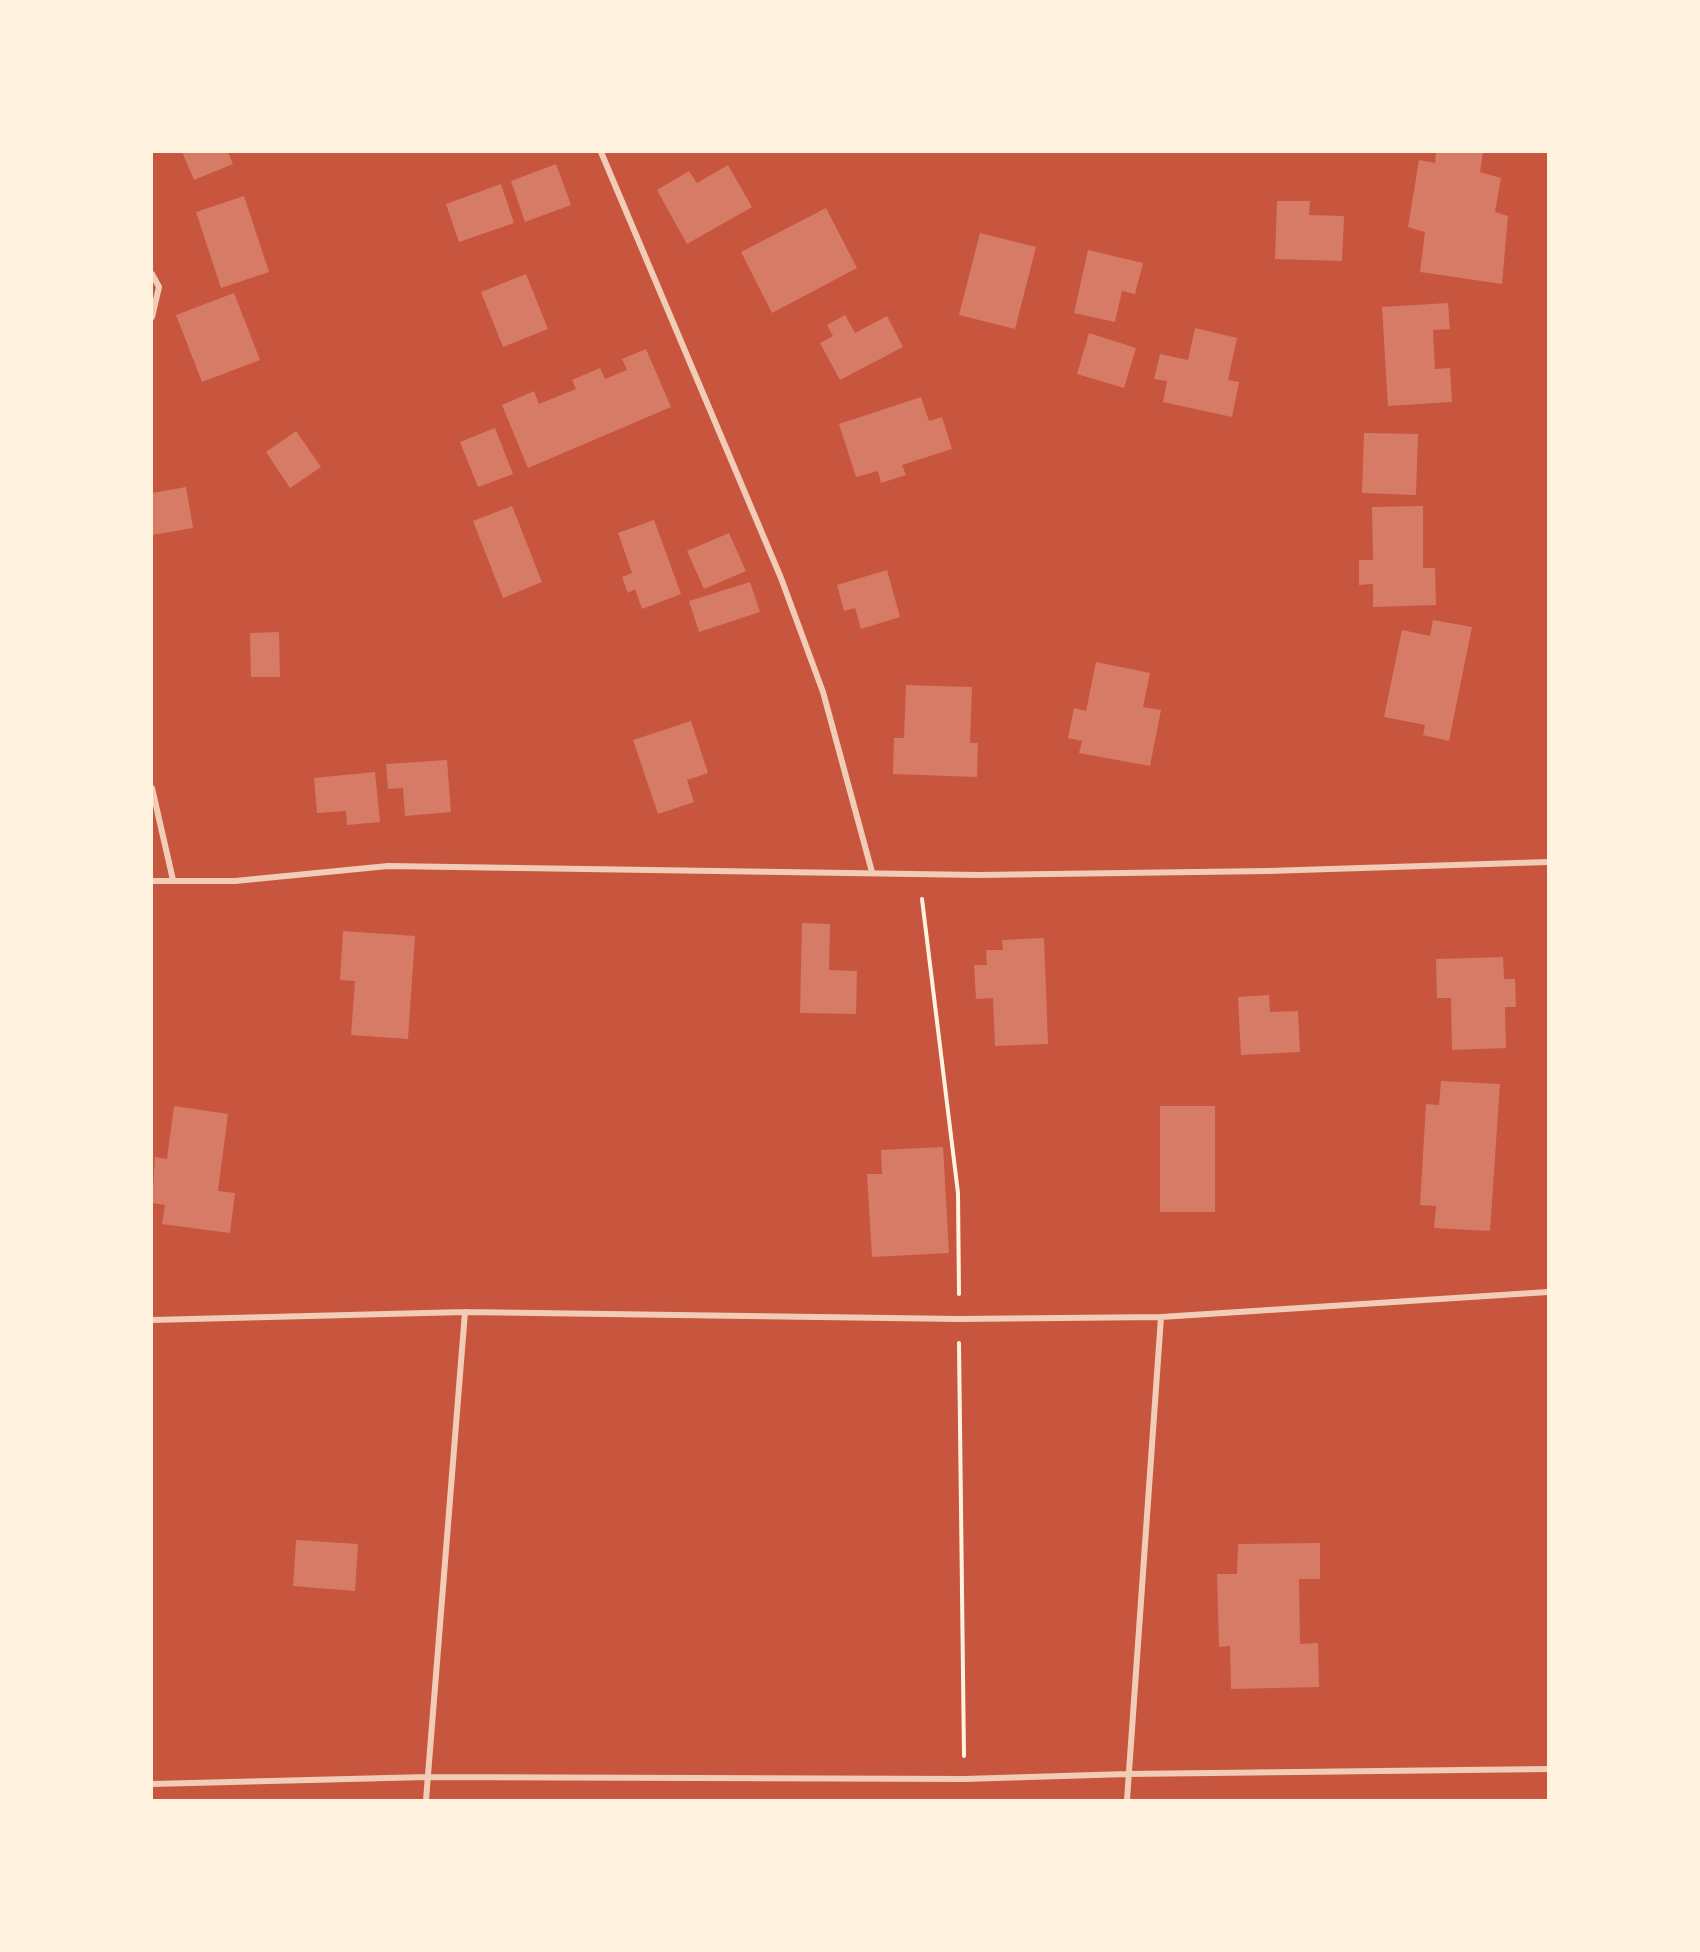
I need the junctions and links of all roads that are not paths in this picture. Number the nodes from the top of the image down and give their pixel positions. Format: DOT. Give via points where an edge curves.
graph roads {
  1 [pos="601,152"];
  2 [pos="152,274"];
  3 [pos="152,316"];
  4 [pos="152,788"];
  5 [pos="1548,862"];
  6 [pos="872,872"];
  7 [pos="173,880"];
  8 [pos="152,881"];
  9 [pos="1548,1292"];
  10 [pos="465,1312"];
  11 [pos="1161,1317"];
  12 [pos="152,1320"];
  13 [pos="1548,1769"];
  14 [pos="1128,1773"];
  15 [pos="427,1777"];
  16 [pos="152,1784"];
  17 [pos="426,1800"];
  18 [pos="1127,1800"];
  1 -- 6 [label="street" via="796,620 823,692"];
  2 -- 3 [label="street" via="159,287"];
  4 -- 7 [label="street"];
  5 -- 6 [label="street" via="999,875"];
  6 -- 7 [label="street" via="388,866 235,881"];
  7 -- 8 [label="street"];
  9 -- 11 [label="street"];
  10 -- 11 [label="street" via="959,1319"];
  10 -- 12 [label="street"];
  10 -- 15 [label="street"];
  11 -- 14 [label="street"];
  13 -- 14 [label="street"];
  14 -- 15 [label="street" via="964,1779"];
  14 -- 18 [label="street"];
  15 -- 16 [label="street"];
  15 -- 17 [label="street"];
}
